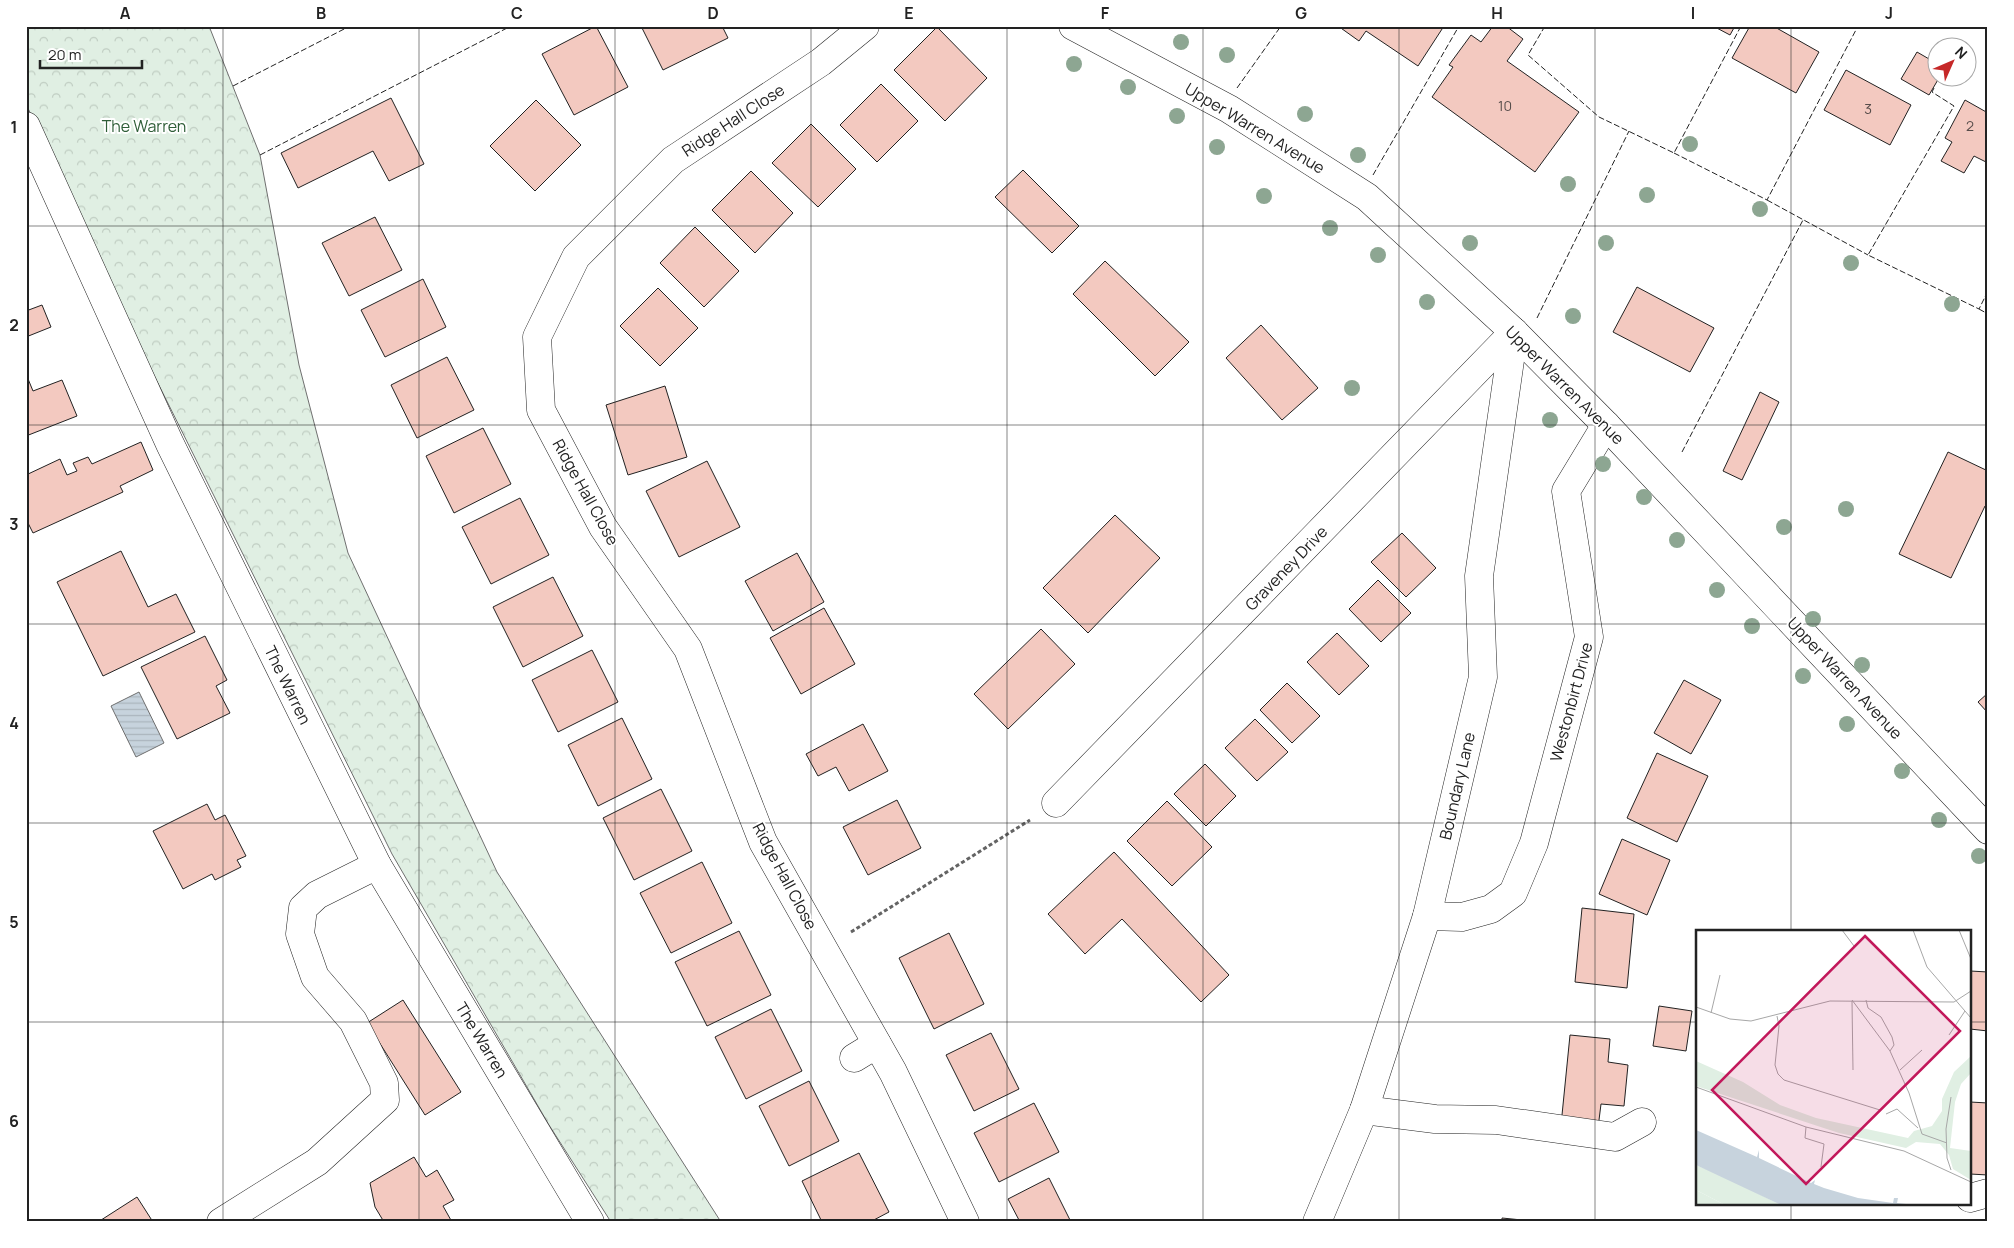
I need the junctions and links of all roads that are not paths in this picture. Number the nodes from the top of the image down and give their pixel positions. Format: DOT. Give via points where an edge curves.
graph roads {
  1 [pos="865,26"];
  2 [pos="1073,26"];
  3 [pos="26,126"];
  4 [pos="1514,332"];
  5 [pos="1606,425"];
  6 [pos="1056,803"];
  7 [pos="1988,830"];
  8 [pos="377,865"];
  9 [pos="1427,916"];
  10 [pos="877,1044"];
  11 [pos="854,1058"];
  12 [pos="1364,1110"];
  13 [pos="1642,1122"];
  14 [pos="1988,1193"];
  15 [pos="1972,1197"];
  16 [pos="221,1222"];
  17 [pos="590,1222"];
  18 [pos="965,1222"];
  19 [pos="1317,1222"];
  1 -- 10 [label="street, Ridge Hall Close" via="821,62 673,160 576,257 537,337 541,410 604,528 688,648 763,842"];
  2 -- 4 [label="street, Upper Warren Avenue" via="1230,109 1367,197"];
  3 -- 8 [label="street, The Warren" via="170,444"];
  4 -- 5 [label="street, Upper Warren Avenue"];
  4 -- 6 [label="street, Graveney Drive"];
  4 -- 9 [label="street, Boundary Lane" via="1479,576 1483,677"];
  5 -- 7 [label="street, Upper Warren Avenue"];
  5 -- 9 [label="street, Westonbirt Drive" via="1566,491 1589,637 1534,843 1513,893 1491,909 1462,917"];
  8 -- 16 [label="street" via="317,895 304,908 300,934 315,978 353,1021 384,1083 385,1100 317,1162"];
  8 -- 17 [label="street, The Warren"];
  9 -- 12 [label="street, Boundary Lane"];
  10 -- 11 [label="street"];
  10 -- 18 [label="street, Ridge Hall Close"];
  12 -- 13 [label="street" via="1435,1119 1496,1120 1615,1137"];
  12 -- 19 [label="street, Boundary Lane"];
  14 -- 15 [label="street"];
}
